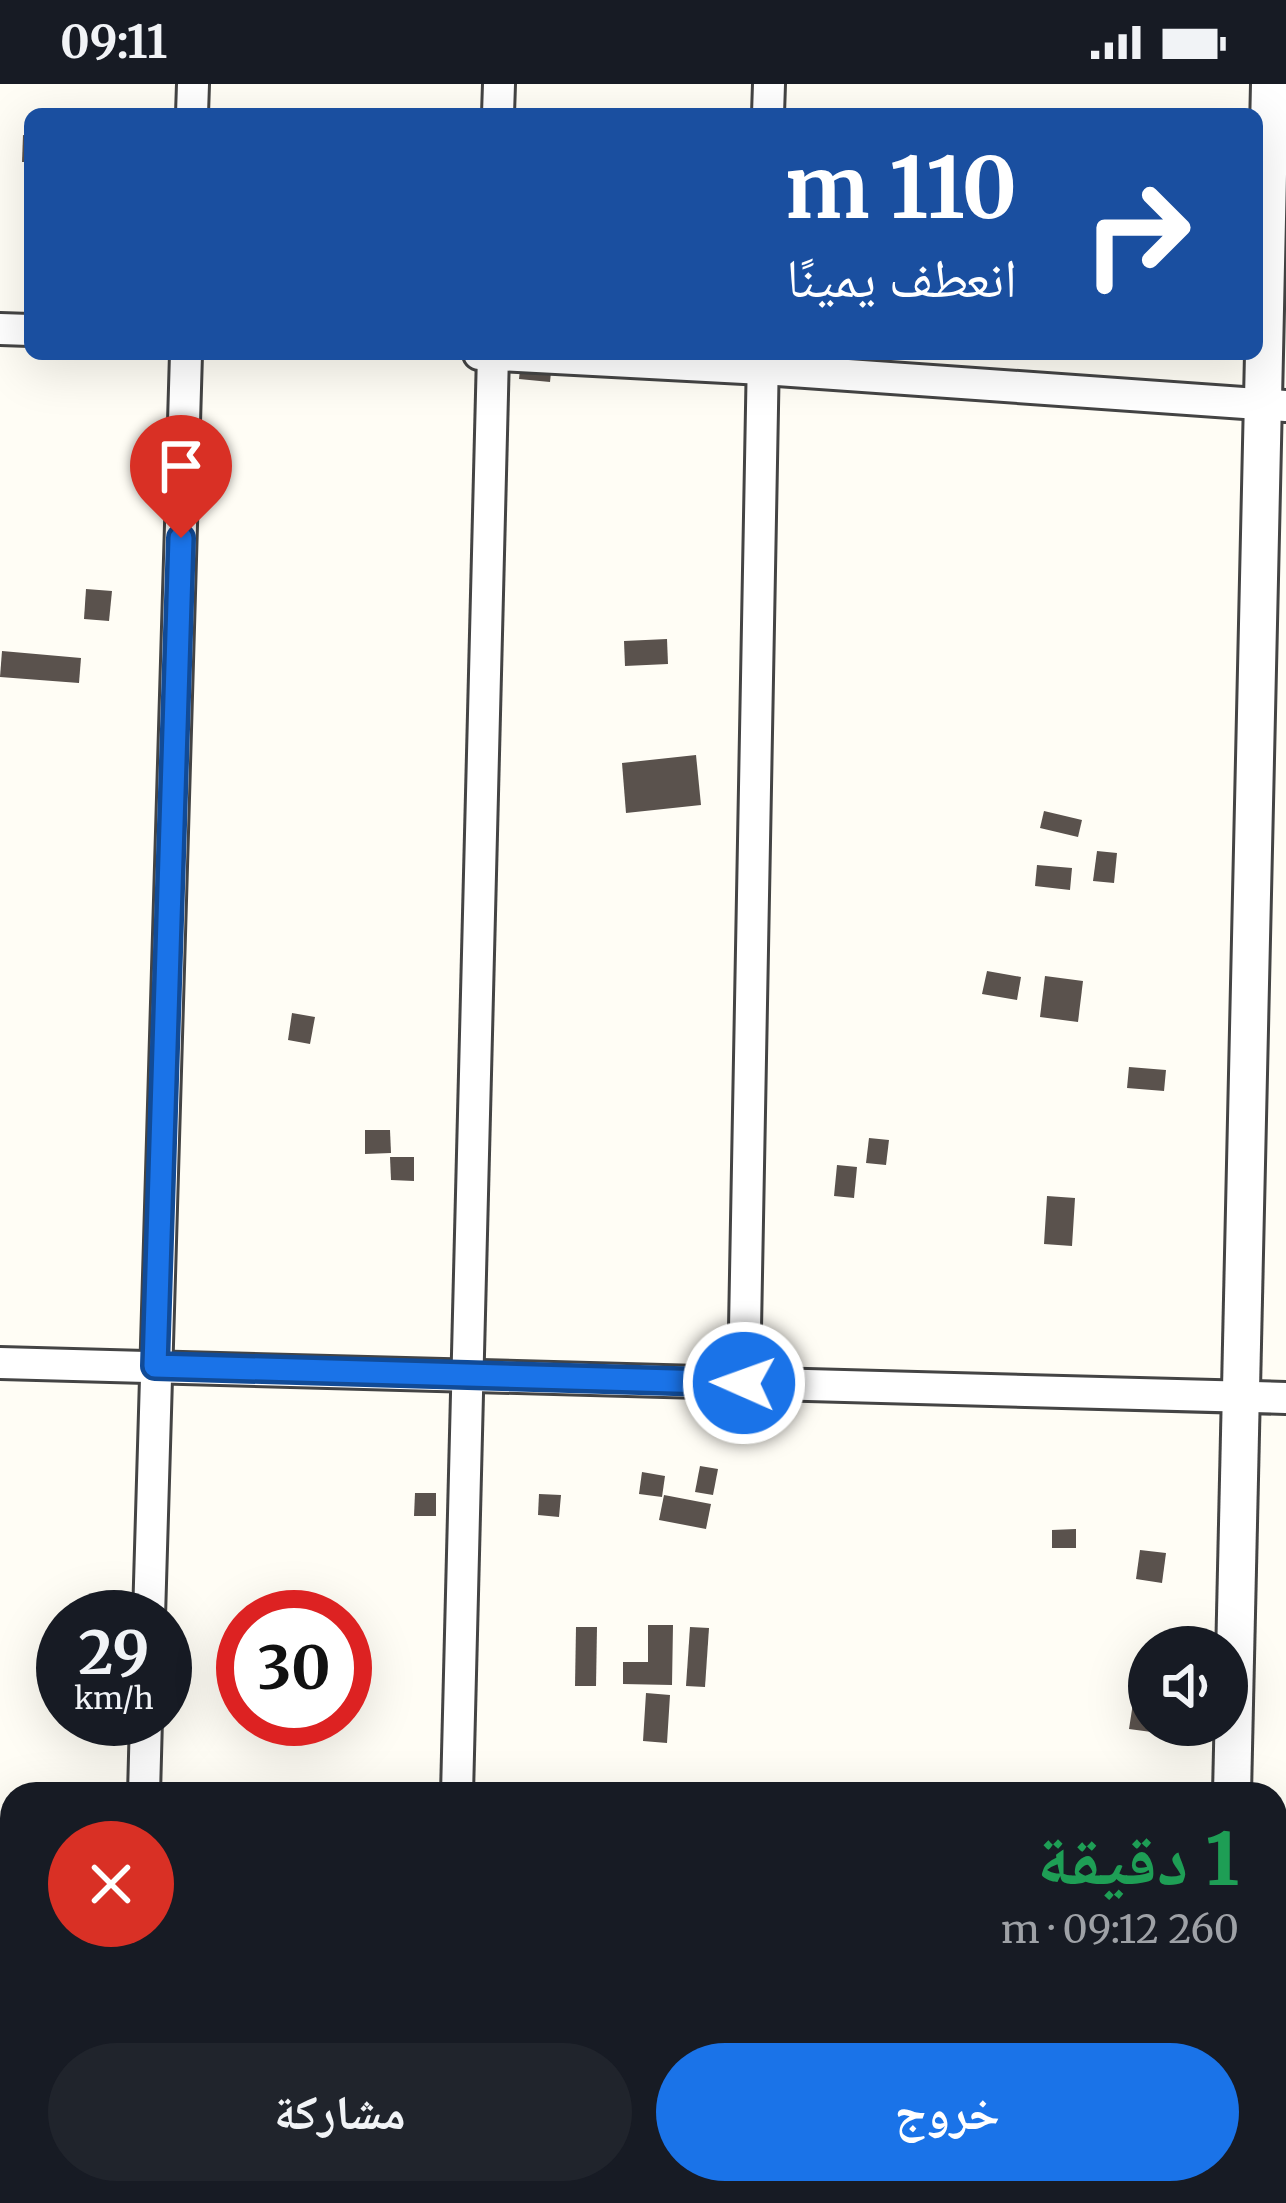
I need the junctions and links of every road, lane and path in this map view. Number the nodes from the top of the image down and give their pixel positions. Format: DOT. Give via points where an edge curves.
graph roads {
  1 [pos="1270,84"];
  2 [pos="187,360"];
  3 [pos="493,360"];
  4 [pos="696,360"];
  5 [pos="763,362"];
  6 [pos="1273,405"];
  7 [pos="0,1363"];
  8 [pos="155,1366"];
  9 [pos="466,1375"];
  10 [pos="744,1383"];
  11 [pos="1242,1397"];
  12 [pos="1286,1399"];
  13 [pos="150,1590"];
  14 [pos="145,1746"];
  15 [pos="144,1782"];
  16 [pos="457,1782"];
  17 [pos="1232,1782"];
  1 -- 6 [label="street"];
  2 -- 8 [label="street"];
  3 -- 9 [label="street"];
  4 -- 5 [label="street"];
  5 -- 6 [label="street"];
  5 -- 10 [label="street"];
  6 -- 11 [label="street"];
  7 -- 8 [label="street"];
  8 -- 9 [label="street"];
  8 -- 13 [label="street"];
  9 -- 10 [label="street"];
  9 -- 16 [label="street"];
  10 -- 11 [label="street"];
  11 -- 12 [label="street"];
  11 -- 17 [label="street"];
  14 -- 15 [label="street"];
}
